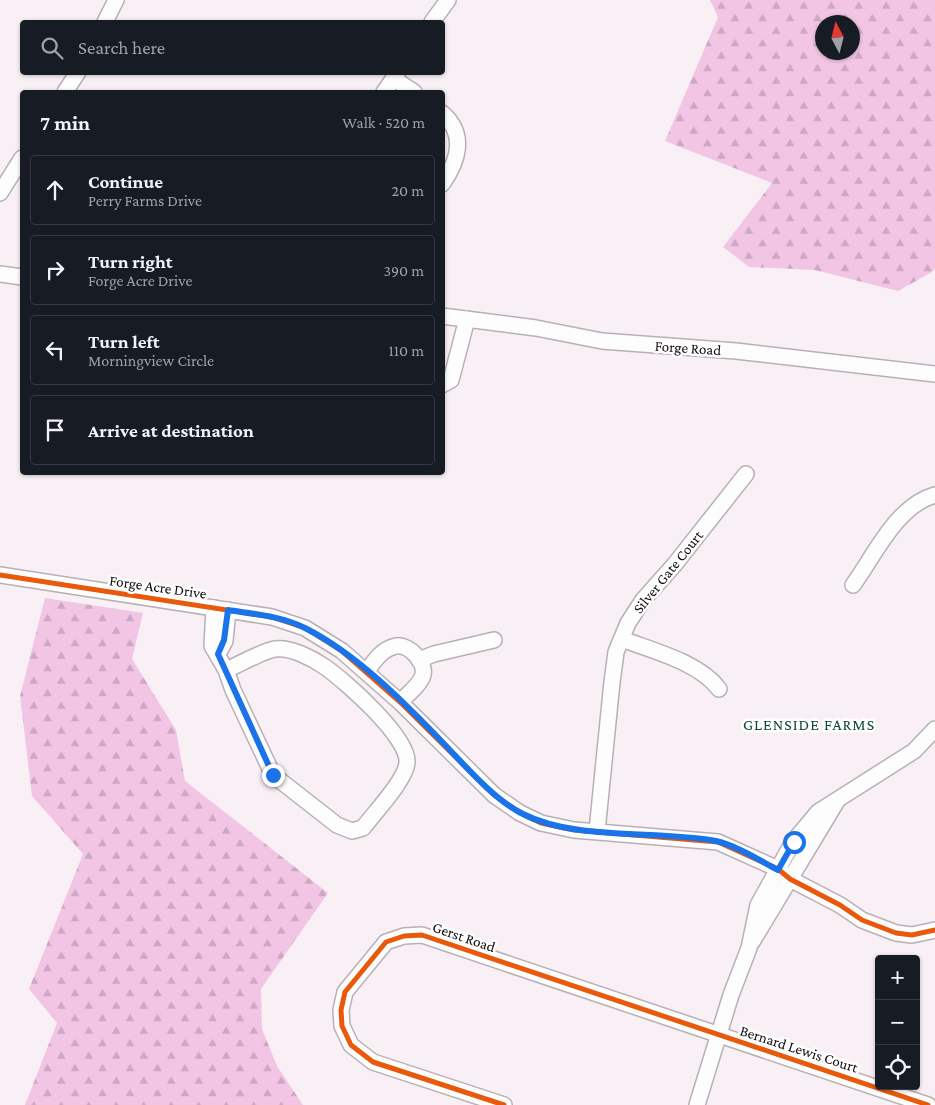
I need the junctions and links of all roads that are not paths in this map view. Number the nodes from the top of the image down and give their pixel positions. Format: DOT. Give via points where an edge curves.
graph roads {
  1 [pos="116,0"];
  2 [pos="448,0"];
  3 [pos="106,20"];
  4 [pos="433,20"];
  5 [pos="76,75"];
  6 [pos="396,76"];
  7 [pos="66,90"];
  8 [pos="386,90"];
  9 [pos="412,90"];
  10 [pos="445,117"];
  11 [pos="20,161"];
  12 [pos="445,180"];
  13 [pos="0,193"];
  14 [pos="0,274"];
  15 [pos="20,277"];
  16 [pos="445,316"];
  17 [pos="467,319"];
  18 [pos="935,374"];
  19 [pos="445,383"];
  20 [pos="746,474"];
  21 [pos="935,495"];
  22 [pos="0,575"];
  23 [pos="852,585"];
  24 [pos="221,609"];
  25 [pos="622,639"];
  26 [pos="494,640"];
  27 [pos="419,660"];
  28 [pos="226,670"];
  29 [pos="367,671"];
  30 [pos="719,689"];
  31 [pos="400,702"];
  32 [pos="935,729"];
  33 [pos="597,831"];
  34 [pos="784,874"];
  35 [pos="935,930"];
  36 [pos="719,1036"];
  37 [pos="504,1105"];
  38 [pos="697,1105"];
  39 [pos="928,1105"];
  1 -- 3 [label="street"];
  2 -- 4 [label="street"];
  5 -- 7 [label="street"];
  6 -- 8 [label="street"];
  6 -- 9 [label="street"];
  10 -- 12 [label="street" via="452,125 458,146 454,168"];
  11 -- 13 [label="street"];
  14 -- 15 [label="street"];
  16 -- 17 [label="street, Forge Road"];
  17 -- 18 [label="street, Forge Road" via="602,341 736,351"];
  17 -- 19 [label="street" via="451,380"];
  20 -- 25 [label="street, Silver Gate Court" via="643,600"];
  21 -- 23 [label="street" via="916,504 901,517"];
  22 -- 24 [label="street, Forge Acre Drive"];
  24 -- 28 [label="street" via="212,646"];
  24 -- 29 [label="street, Forge Acre Drive" via="272,617 305,628"];
  25 -- 30 [label="street" via="698,669"];
  25 -- 33 [label="street, Silver Gate Court" via="616,652 612,682"];
  26 -- 27 [label="street"];
  27 -- 29 [label="street" via="408,650 395,646 380,654"];
  27 -- 31 [label="street" via="422,676"];
  28 -- 28 [label="street" via="273,775 337,825 352,831 362,828 402,776 407,762 404,748 389,725 325,667 292,651 275,649"];
  29 -- 31 [label="street, Forge Acre Drive"];
  31 -- 33 [label="street, Forge Acre Drive" via="494,795 520,813 541,823"];
  32 -- 34 [label="street" via="914,751 818,812 805,827"];
  33 -- 34 [label="street, Forge Acre Drive" via="718,842"];
  34 -- 35 [label="street, Forge Acre Drive" via="862,920 896,933 912,935"];
  34 -- 36 [label="street" via="758,906 749,948"];
  36 -- 37 [label="street, Gerst Road" via="422,935 386,942 345,992 342,1026 350,1045 373,1062"];
  36 -- 38 [label="street"];
  36 -- 39 [label="street, Bernard Lewis Court"];
}
